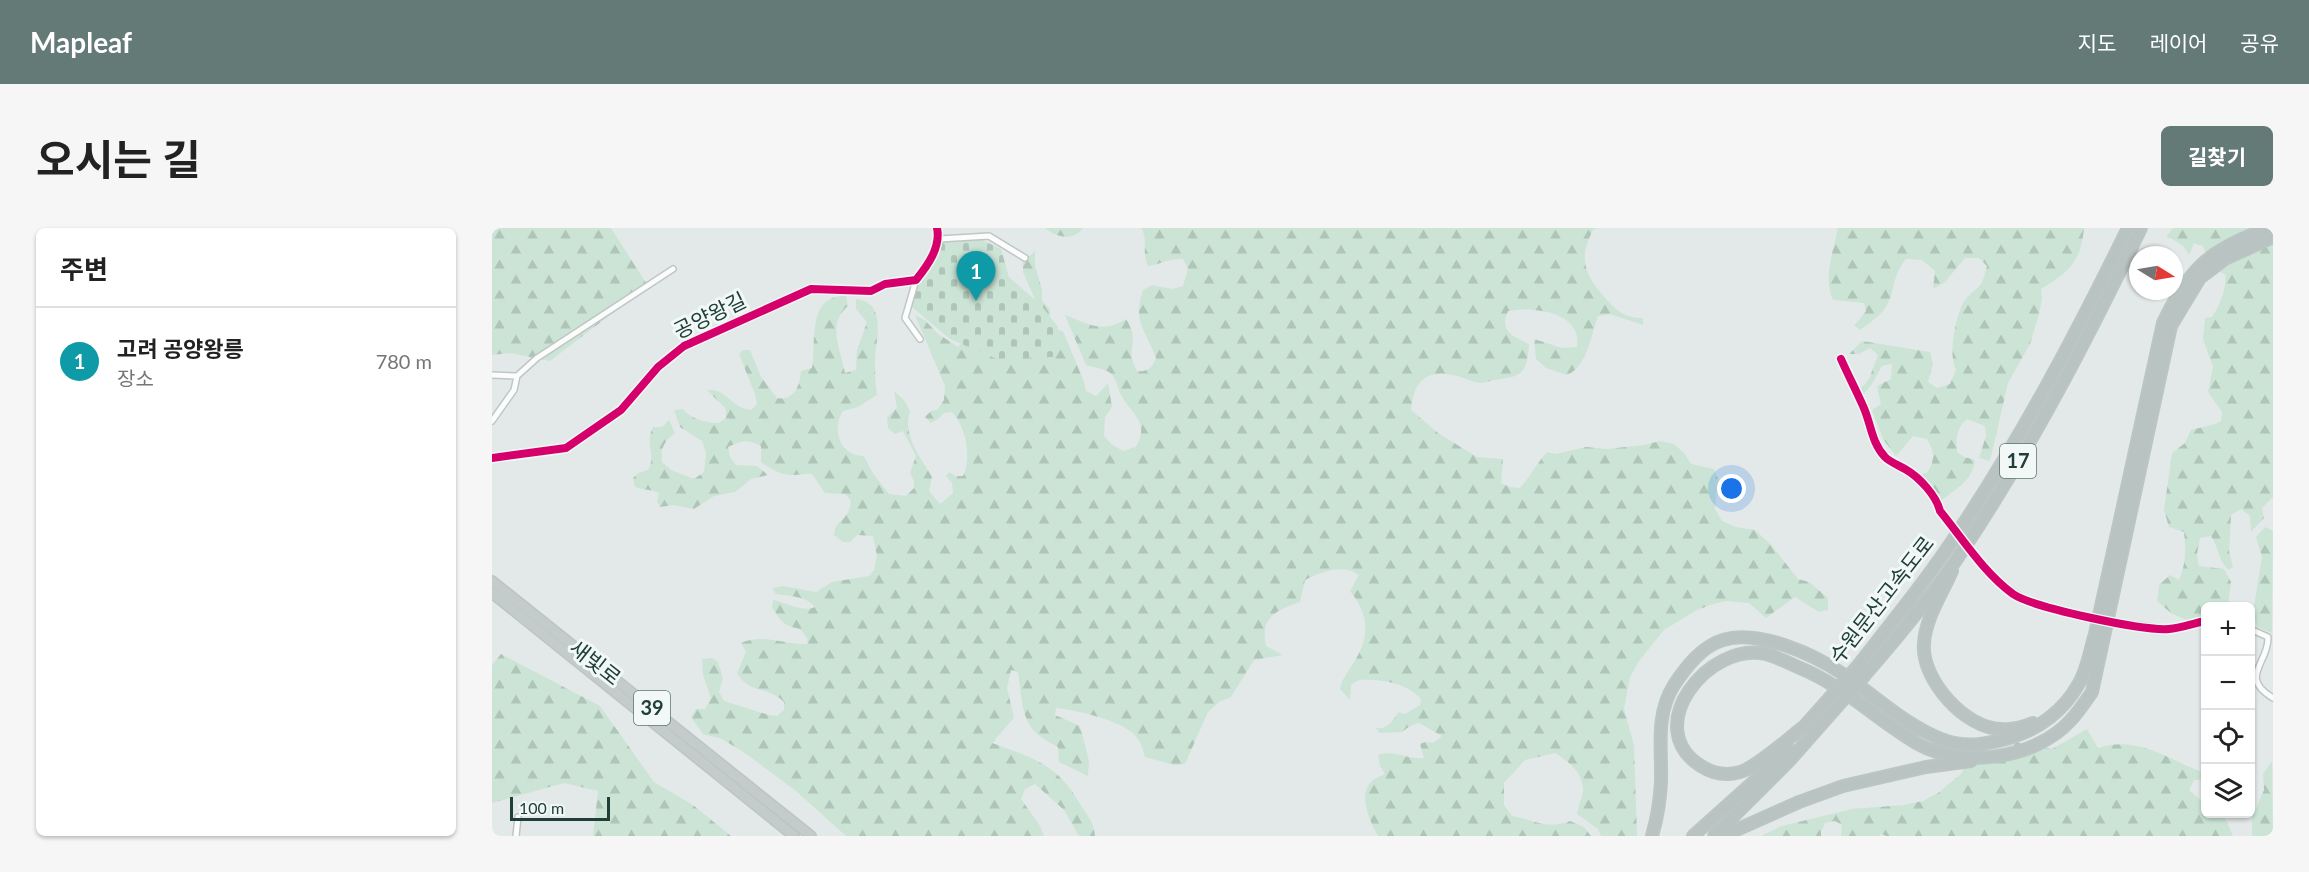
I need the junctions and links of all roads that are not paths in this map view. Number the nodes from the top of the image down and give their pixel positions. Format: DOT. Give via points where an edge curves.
graph roads {
  1 [pos="937,228"];
  2 [pos="2128,228"];
  3 [pos="2141,228"];
  4 [pos="2269,228"];
  5 [pos="2273,237"];
  6 [pos="939,239"];
  7 [pos="1025,258"];
  8 [pos="673,269"];
  9 [pos="916,280"];
  10 [pos="920,339"];
  11 [pos="1840,360"];
  12 [pos="492,375"];
  13 [pos="517,376"];
  14 [pos="492,421"];
  15 [pos="492,458"];
  16 [pos="1940,511"];
  17 [pos="1962,552"];
  18 [pos="1985,567"];
  19 [pos="492,581"];
  20 [pos="492,593"];
  21 [pos="2083,615"];
  22 [pos="2201,622"];
  23 [pos="2127,624"];
  24 [pos="2255,630"];
  25 [pos="1860,672"];
  26 [pos="2273,698"];
  27 [pos="2055,713"];
  28 [pos="1806,725"];
  29 [pos="1987,757"];
  30 [pos="518,816"];
  31 [pos="516,836"];
  32 [pos="794,836"];
  33 [pos="811,836"];
  34 [pos="1652,836"];
  35 [pos="1693,836"];
  36 [pos="1714,836"];
  37 [pos="1723,836"];
  1 -- 6 [label="street"];
  2 -- 25 [label="highway, 수원문산고속도로 / 17" via="2019,436 1961,528"];
  3 -- 17 [label="highway, 수원문산고속도로 / 17" via="2029,442"];
  4 -- 27 [label="highway" via="2240,238 2193,271 2163,323 2095,634 2079,684"];
  5 -- 29 [label="highway" via="2225,259 2200,278 2171,326 2092,692 2069,722 2044,741 2017,752"];
  6 -- 7 [label="street" via="989,236"];
  6 -- 9 [label="street"];
  8 -- 13 [label="street" via="537,358"];
  9 -- 10 [label="street" via="905,318"];
  9 -- 15 [label="street, 공양왕길" via="885,284 871,291 811,289 684,346 658,367 621,410 566,448"];
  11 -- 16 [label="street" via="1864,407 1876,444 1886,458 1921,482 1938,502"];
  12 -- 13 [label="street"];
  13 -- 14 [label="street" via="514,390"];
  17 -- 25 [label="highway, 수원문산고속도로 / 17" via="1892,644"];
  17 -- 27 [label="highway" via="1929,621 1923,645 1931,677 1954,707 1984,726 2027,726"];
  18 -- 21 [label="street" via="2017,596"];
  19 -- 33 [label="highway, 새빛로 / 39"];
  20 -- 32 [label="highway, 새빛로 / 39"];
  22 -- 23 [label="street" via="2168,629"];
  24 -- 26 [label="street" via="2268,637 2256,679 2262,691"];
  25 -- 28 [label="highway, 수원문산고속도로 / 17, bridge" via="1833,694"];
  25 -- 36 [label="highway, 수원문산고속도로 / 17, bridge" via="1842,701 1790,760"];
  27 -- 34 [label="highway" via="2022,734 1988,744 1957,744 1913,723 1816,659 1779,643 1750,637 1723,640 1696,656 1664,705 1661,782"];
  28 -- 29 [label="highway" via="1742,772 1727,774 1709,771 1693,761 1681,744 1676,723 1682,700 1709,668 1732,655 1765,654 1833,683 1919,744 1945,755"];
  28 -- 35 [label="highway, 수원문산고속도로 / 17" via="1760,776"];
  29 -- 37 [label="highway" via="1844,786"];
  30 -- 31 [label="street"];
}
